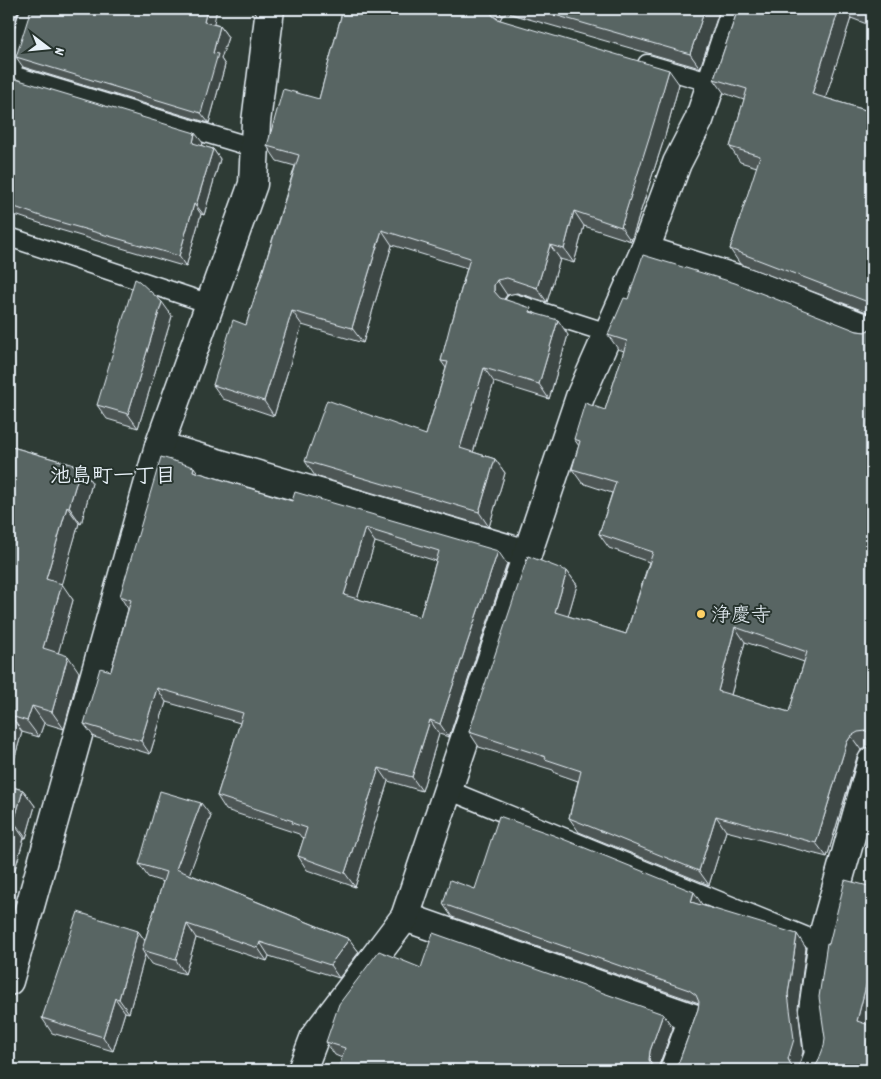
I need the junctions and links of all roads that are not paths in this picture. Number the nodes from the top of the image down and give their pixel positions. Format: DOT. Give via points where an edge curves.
graph roads {
  1 [pos="30,9"];
  2 [pos="270,9"];
  3 [pos="736,9"];
  4 [pos="629,58"];
  5 [pos="9,74"];
  6 [pos="712,83"];
  7 [pos="255,148"];
  8 [pos="9,237"];
  9 [pos="645,250"];
  10 [pos="514,303"];
  11 [pos="210,304"];
  12 [pos="872,331"];
  13 [pos="608,334"];
  14 [pos="158,446"];
  15 [pos="527,554"];
  16 [pos="872,761"];
  17 [pos="448,790"];
  18 [pos="405,917"];
  19 [pos="822,943"];
  20 [pos="9,981"];
  21 [pos="302,1070"];
  22 [pos="674,1070"];
  23 [pos="813,1070"];
  1 -- 5 [label="lane"];
  2 -- 7 [label="street"];
  3 -- 6 [label="street"];
  4 -- 6 [label="lane"];
  5 -- 7 [label="lane"];
  6 -- 9 [label="street" via="700,120 677,163"];
  7 -- 11 [label="street" via="253,184"];
  8 -- 11 [label="lane"];
  9 -- 12 [label="street" via="750,283"];
  9 -- 13 [label="street"];
  10 -- 13 [label="lane"];
  11 -- 14 [label="street"];
  13 -- 15 [label="street" via="580,397"];
  14 -- 15 [label="street"];
  14 -- 20 [label="street"];
  15 -- 17 [label="street"];
  16 -- 19 [label="street"];
  17 -- 18 [label="street"];
  17 -- 19 [label="lane"];
  18 -- 21 [label="street" via="315,1036"];
  18 -- 22 [label="street" via="693,1018"];
  19 -- 23 [label="street" via="813,1010 819,1054"];
}
